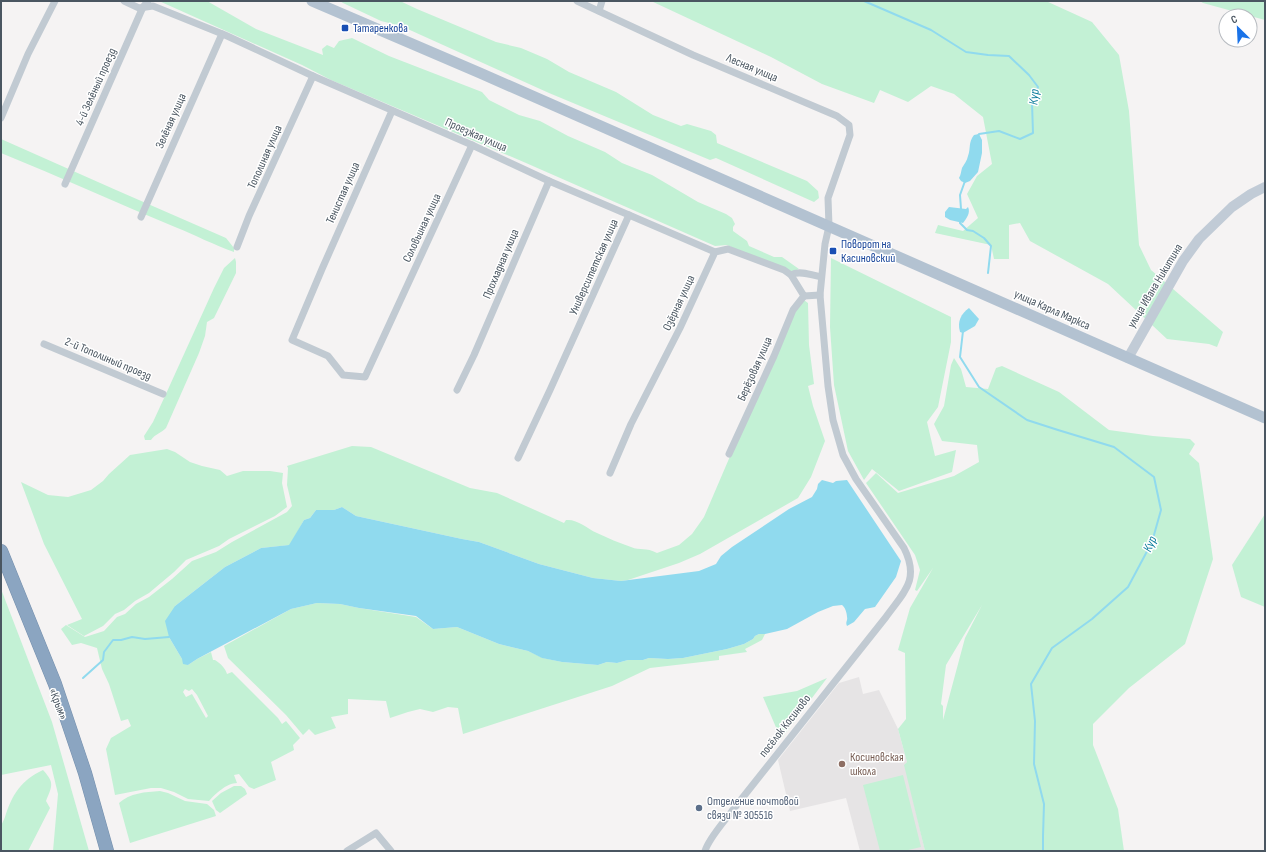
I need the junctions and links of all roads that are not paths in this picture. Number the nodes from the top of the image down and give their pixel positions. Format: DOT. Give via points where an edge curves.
graph roads {
  1 [pos="55,1"];
  2 [pos="124,1"];
  3 [pos="148,1"];
  4 [pos="312,1"];
  5 [pos="577,1"];
  6 [pos="602,1"];
  7 [pos="143,7"];
  8 [pos="599,11"];
  9 [pos="222,34"];
  10 [pos="313,76"];
  11 [pos="392,111"];
  12 [pos="1,118"];
  13 [pos="472,145"];
  14 [pos="549,181"];
  15 [pos="65,184"];
  16 [pos="1265,187"];
  17 [pos="828,198"];
  18 [pos="629,215"];
  19 [pos="141,217"];
  20 [pos="829,226"];
  21 [pos="238,247"];
  22 [pos="714,252"];
  23 [pos="791,275"];
  24 [pos="821,277"];
  25 [pos="820,295"];
  26 [pos="804,296"];
  27 [pos="393,319"];
  28 [pos="44,344"];
  29 [pos="1128,358"];
  30 [pos="458,390"];
  31 [pos="163,394"];
  32 [pos="1265,418"];
  33 [pos="729,454"];
  34 [pos="518,458"];
  35 [pos="610,473"];
  36 [pos="1,551"];
  37 [pos="1,561"];
  38 [pos="106,851"];
  39 [pos="347,851"];
  40 [pos="391,851"];
  41 [pos="705,851"];
  1 -- 12 [label="street" via="28,54"];
  2 -- 7 [label="street, Проезжая улица" via="139,8"];
  3 -- 7 [label="street, 4-й Зелёный проезд"];
  4 -- 20 [label="main road, улица Карла Маркса"];
  5 -- 8 [label="street, Лесная улица"];
  6 -- 8 [label="street"];
  7 -- 9 [label="street, Проезжая улица" via="153,6"];
  7 -- 15 [label="street, 4-й Зелёный проезд"];
  8 -- 17 [label="street, Лесная улица" via="837,116 849,125 850,135"];
  9 -- 10 [label="street, Проезжая улица"];
  9 -- 19 [label="street, Зелёная улица"];
  10 -- 11 [label="street, Проезжая улица"];
  10 -- 21 [label="street, Тополиная улица" via="249,216"];
  11 -- 13 [label="street, Проезжая улица"];
  11 -- 27 [label="street, Тенистая улица" via="292,340 328,356 343,375 365,377"];
  13 -- 14 [label="street, Проезжая улица"];
  13 -- 27 [label="street, Соловьиная улица"];
  14 -- 18 [label="street, Проезжая улица"];
  14 -- 30 [label="street, Прохладная улица"];
  16 -- 29 [label="main road, улица Ивана Никитина" via="1232,207 1199,239 1183,261"];
  17 -- 20 [label="street, посёлок Косиново"];
  18 -- 22 [label="street, Университетская улица"];
  18 -- 34 [label="street, Университетская улица"];
  20 -- 24 [label="street, посёлок Косиново"];
  20 -- 29 [label="main road, улица Карла Маркса"];
  22 -- 23 [label="street" via="728,249"];
  22 -- 35 [label="street, Озёрная улица"];
  23 -- 24 [label="street" via="801,273"];
  23 -- 26 [label="street"];
  24 -- 25 [label="street, посёлок Косиново"];
  25 -- 26 [label="street"];
  25 -- 41 [label="street, посёлок Косиново" via="828,386 833,420 843,455 856,479 904,548 910,559 912,572 908,586 886,617 732,811"];
  26 -- 33 [label="street, Берёзовая улица" via="793,310"];
  28 -- 31 [label="street, 2-й Тополиный проезд"];
  29 -- 32 [label="main road, улица Карла Маркса"];
  36 -- 38 [label="highway" via="55,684 85,773"];
  37 -- 38 [label="highway, «Крым»" via="69,736"];
  39 -- 40 [label="street" via="376,833"];
}
